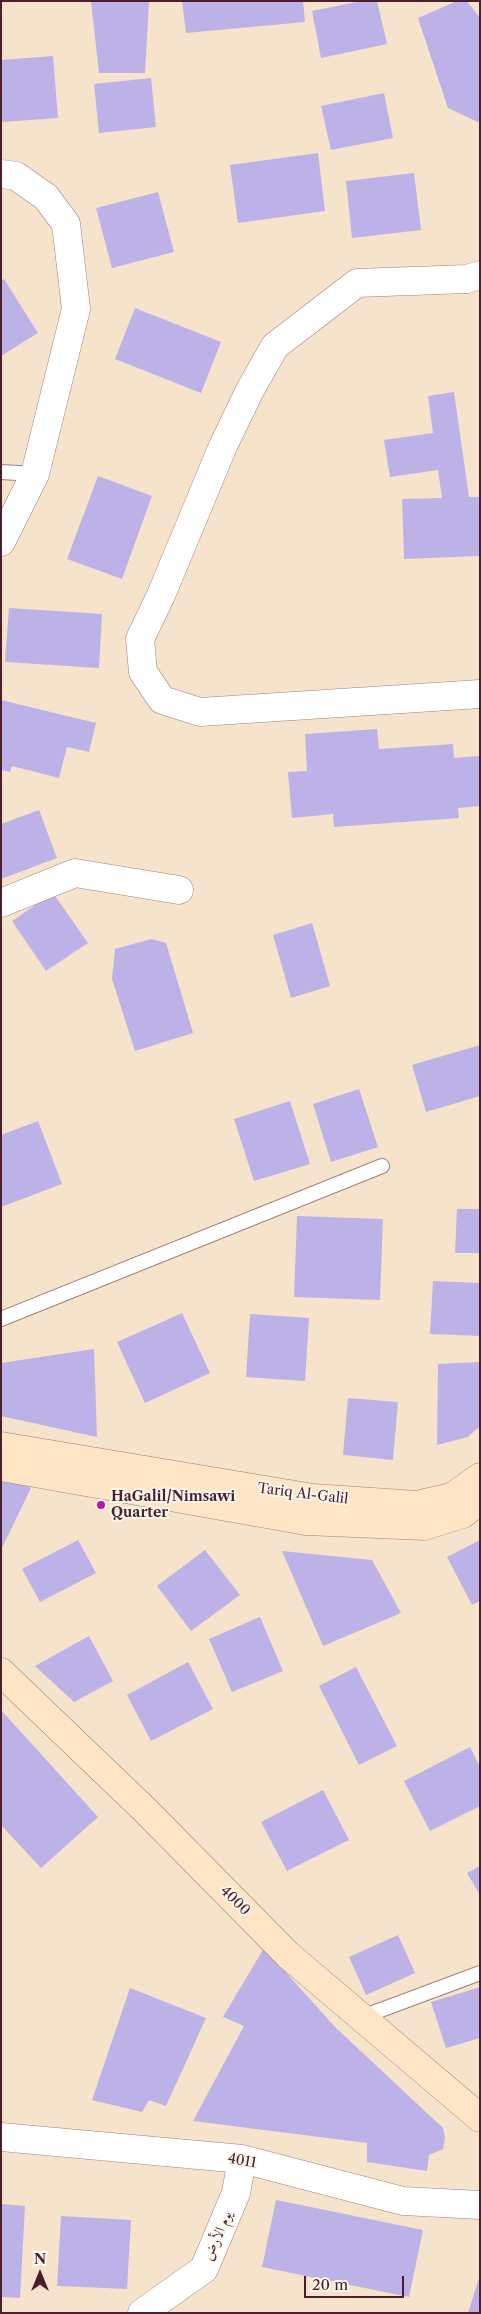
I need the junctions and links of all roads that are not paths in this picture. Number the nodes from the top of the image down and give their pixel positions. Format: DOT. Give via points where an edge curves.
graph roads {
  1 [pos="1,174"];
  2 [pos="480,275"];
  3 [pos="1,472"];
  4 [pos="35,474"];
  5 [pos="1,542"];
  6 [pos="480,694"];
  7 [pos="179,890"];
  8 [pos="1,904"];
  9 [pos="382,1166"];
  10 [pos="1,1319"];
  11 [pos="1,1446"];
  12 [pos="1,1467"];
  13 [pos="480,1477"];
  14 [pos="480,1500"];
  15 [pos="1,1672"];
  16 [pos="480,1973"];
  17 [pos="362,2017"];
  18 [pos="480,2118"];
  19 [pos="1,2137"];
  20 [pos="242,2159"];
  21 [pos="480,2205"];
  22 [pos="142,2313"];
  1 -- 4 [label="street" via="16,176 46,197 66,224 76,309"];
  2 -- 6 [label="street" via="467,279 357,283 275,346 223,446 140,639 144,672 162,700 200,712"];
  3 -- 4 [label="lane"];
  4 -- 5 [label="street"];
  7 -- 8 [label="street" via="75,873"];
  9 -- 10 [label="lane"];
  11 -- 13 [label="street, Tariq Al-Galil" via="314,1498 417,1505 452,1498"];
  12 -- 14 [label="street, Tariq Al-Galil" via="306,1521 424,1526 463,1514"];
  15 -- 17 [label="street, 4000" via="145,1810 288,1955"];
  16 -- 17 [label="lane"];
  17 -- 18 [label="street, 4000"];
  19 -- 20 [label="street, 4011"];
  20 -- 21 [label="street, 4011" via="403,2201"];
  20 -- 22 [label="street, يوم الأرض" via="236,2193 204,2269"];
}
